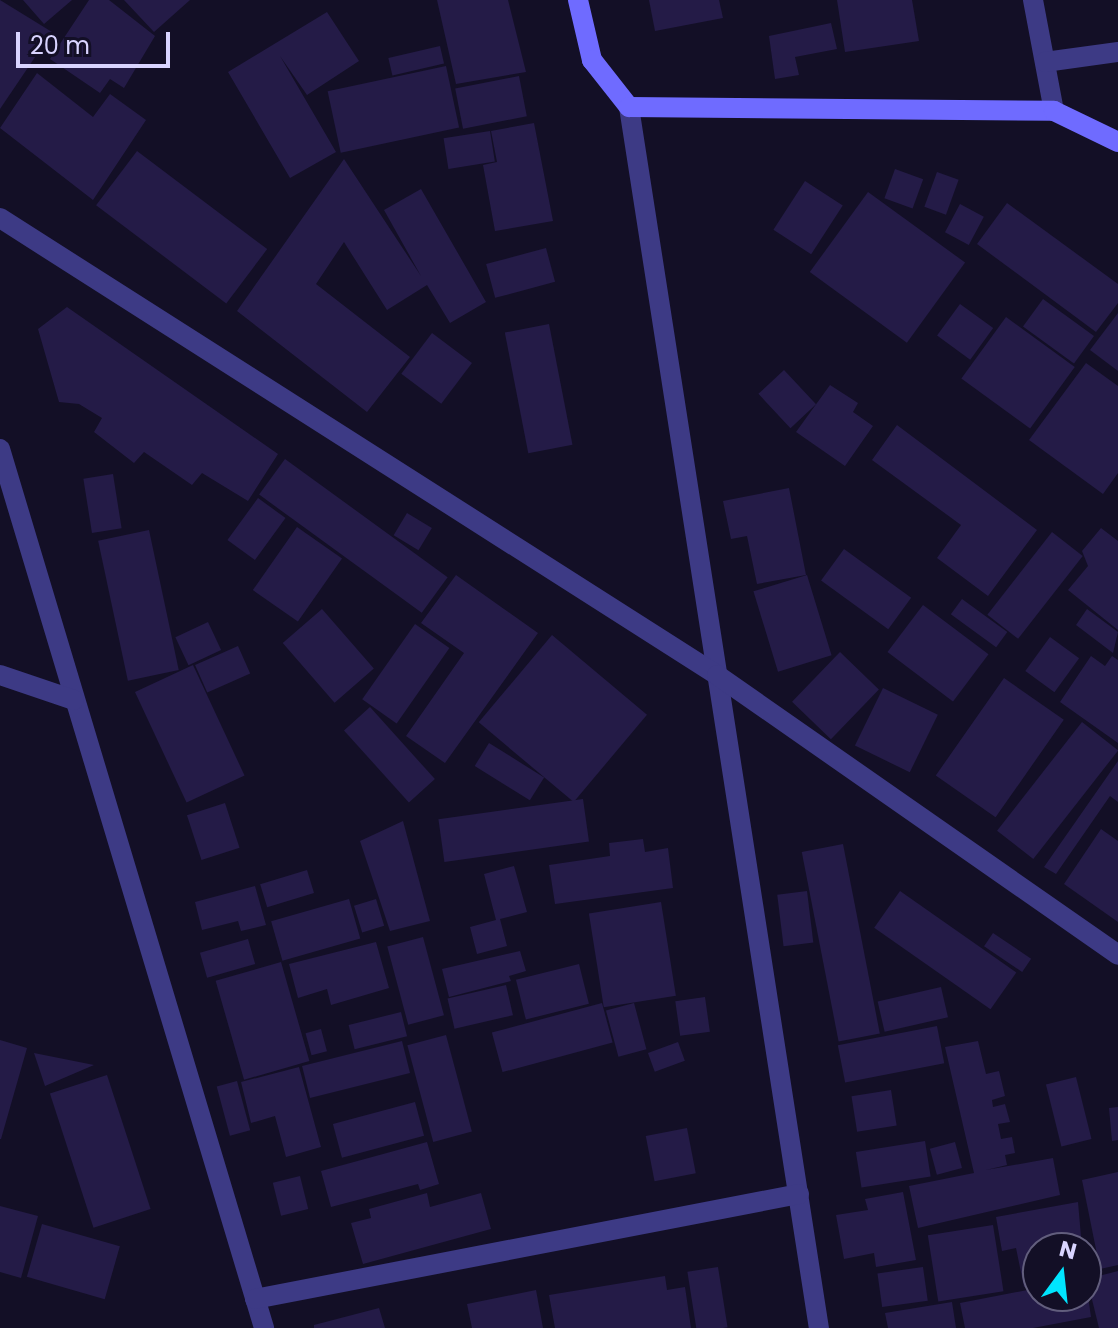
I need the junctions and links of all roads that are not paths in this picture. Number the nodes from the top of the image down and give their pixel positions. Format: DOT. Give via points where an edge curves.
graph roads {
  1 [pos="578,0"];
  2 [pos="1033,0"];
  3 [pos="1118,52"];
  4 [pos="1045,62"];
  5 [pos="629,107"];
  6 [pos="1054,111"];
  7 [pos="1118,142"];
  8 [pos="0,218"];
  9 [pos="0,449"];
  10 [pos="0,675"];
  11 [pos="717,675"];
  12 [pos="74,700"];
  13 [pos="1118,955"];
  14 [pos="799,1194"];
  15 [pos="255,1299"];
  16 [pos="264,1328"];
  17 [pos="819,1328"];
  1 -- 5 [label="street" via="592,60"];
  2 -- 4 [label="street"];
  3 -- 4 [label="street"];
  4 -- 6 [label="street"];
  5 -- 6 [label="street"];
  5 -- 11 [label="street"];
  6 -- 7 [label="street"];
  8 -- 11 [label="street"];
  9 -- 12 [label="street"];
  10 -- 12 [label="street"];
  11 -- 13 [label="street"];
  11 -- 14 [label="street"];
  12 -- 15 [label="street"];
  14 -- 15 [label="street"];
  14 -- 17 [label="street"];
  15 -- 16 [label="street"];
}
